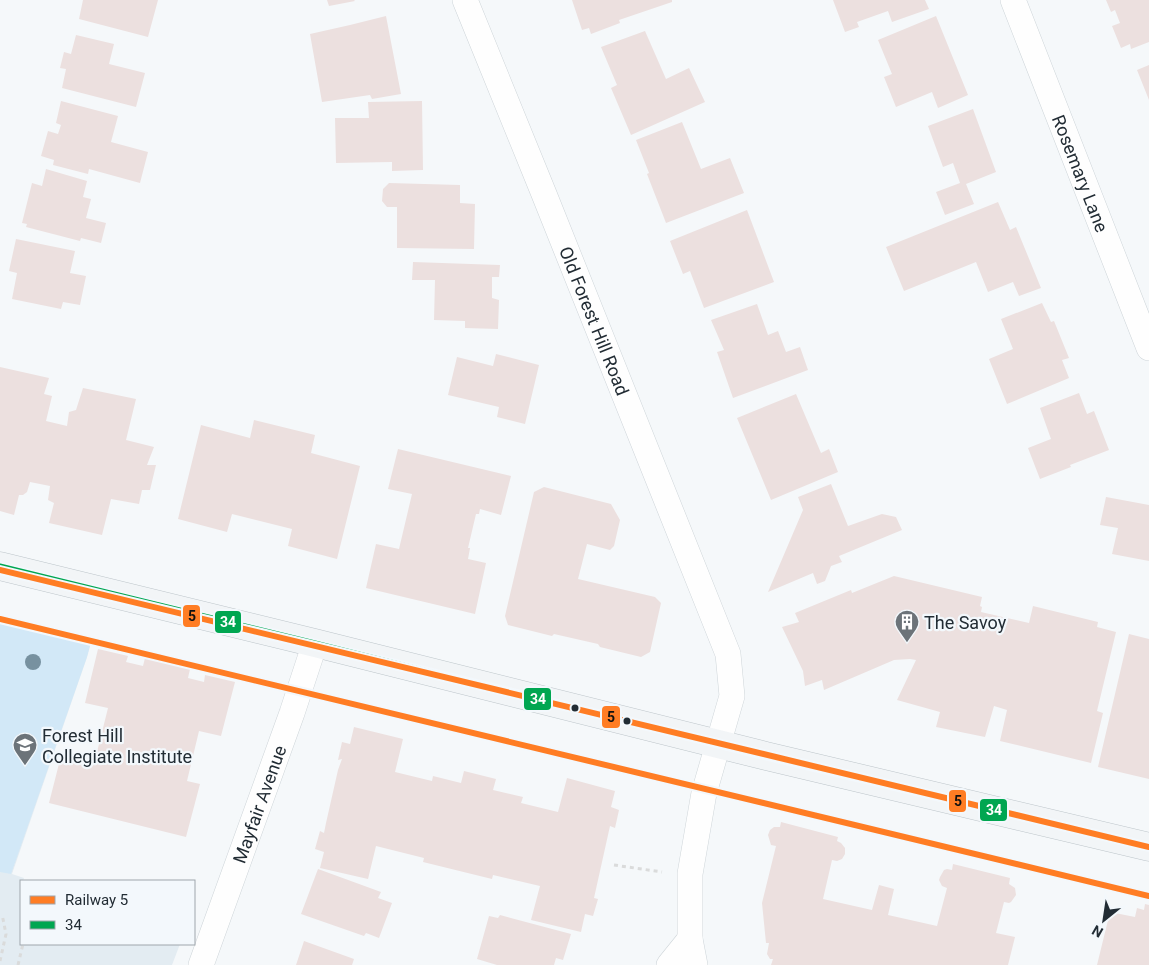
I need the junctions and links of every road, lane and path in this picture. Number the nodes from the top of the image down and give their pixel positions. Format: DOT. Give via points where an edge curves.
graph roads {
  1 [pos="466,0"];
  2 [pos="1013,0"];
  3 [pos="1149,348"];
  4 [pos="0,566"];
  5 [pos="315,643"];
  6 [pos="718,744"];
  7 [pos="1149,847"];
  8 [pos="614,865"];
  9 [pos="669,873"];
  10 [pos="2,914"];
  11 [pos="690,940"];
  12 [pos="23,945"];
  13 [pos="0,961"];
  14 [pos="18,965"];
  15 [pos="201,965"];
  16 [pos="669,965"];
  17 [pos="695,965"];
  1 -- 6 [label="street, Old Forest Hill Road" via="728,654 732,696"];
  2 -- 3 [label="street, Rosemary Lane"];
  4 -- 5 [label="main road"];
  5 -- 6 [label="main road"];
  5 -- 15 [label="street, Mayfair Avenue"];
  6 -- 7 [label="main road"];
  6 -- 11 [label="street, Old Forest Hill Road" via="704,792 690,874"];
  8 -- 9 [label="path"];
  10 -- 13 [label="path" via="6,934"];
  11 -- 16 [label="street"];
  11 -- 17 [label="street, Old Forest Hill Road"];
  12 -- 14 [label="path"];
}
